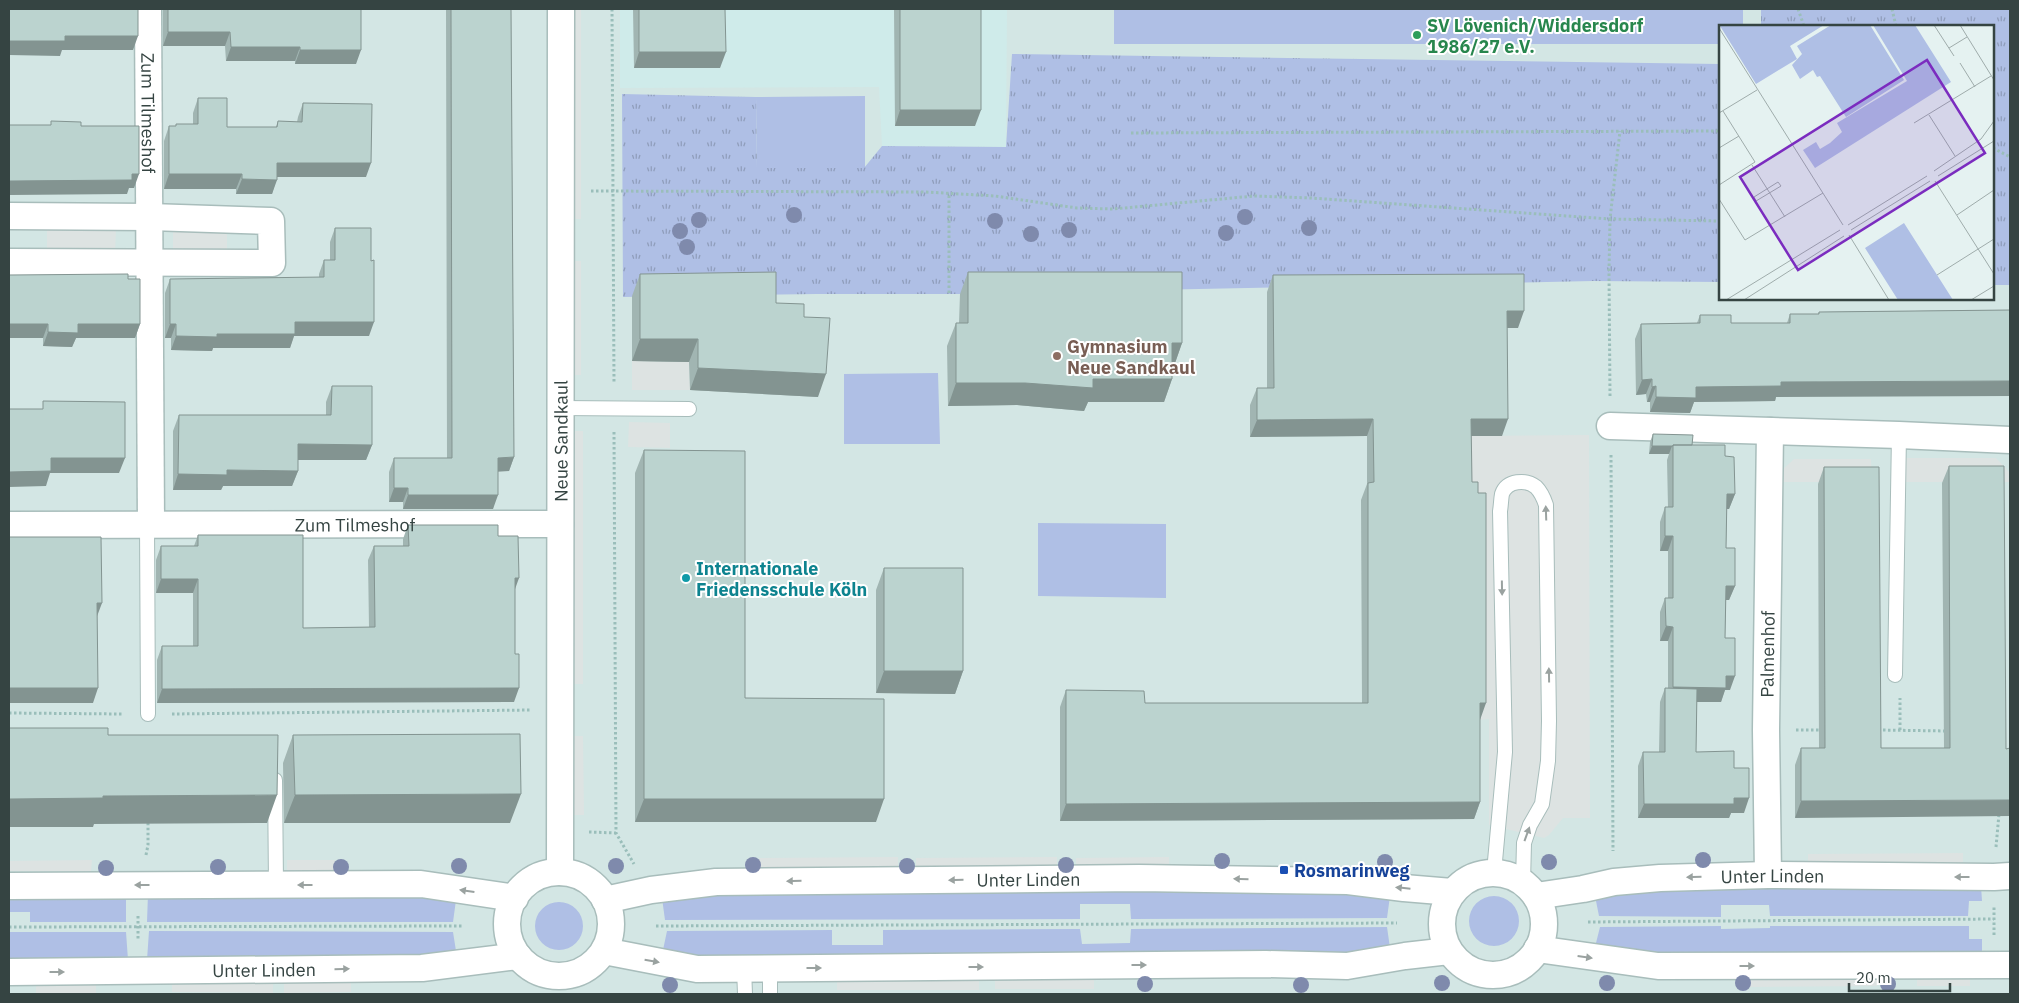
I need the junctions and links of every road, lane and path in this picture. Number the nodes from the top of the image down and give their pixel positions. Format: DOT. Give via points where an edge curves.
graph roads {
  1 [pos="148,9"];
  2 [pos="561,9"];
  3 [pos="612,9"];
  4 [pos="1798,9"];
  5 [pos="1892,9"];
  6 [pos="1804,25"];
  7 [pos="1896,25"];
  8 [pos="1620,131"];
  9 [pos="1719,131"];
  10 [pos="1131,133"];
  11 [pos="1994,149"];
  12 [pos="2010,157"];
  13 [pos="562,191"];
  14 [pos="614,191"];
  15 [pos="949,194"];
  16 [pos="9,216"];
  17 [pos="150,217"];
  18 [pos="1610,219"];
  19 [pos="1719,221"];
  20 [pos="9,262"];
  21 [pos="150,263"];
  22 [pos="949,293"];
  23 [pos="560,408"];
  24 [pos="614,408"];
  25 [pos="689,409"];
  26 [pos="1610,426"];
  27 [pos="1770,431"];
  28 [pos="1899,435"];
  29 [pos="2010,440"];
  30 [pos="149,524"];
  31 [pos="560,524"];
  32 [pos="9,525"];
  33 [pos="1895,675"];
  34 [pos="559,710"];
  35 [pos="9,714"];
  36 [pos="148,714"];
  37 [pos="1766,730"];
  38 [pos="1824,730"];
  39 [pos="1872,730"];
  40 [pos="1900,730"];
  41 [pos="1957,732"];
  42 [pos="275,768"];
  43 [pos="1999,811"];
  44 [pos="148,817"];
  45 [pos="560,872"];
  46 [pos="1494,872"];
  47 [pos="1768,875"];
  48 [pos="2002,876"];
  49 [pos="1614,882"];
  50 [pos="276,885"];
  51 [pos="9,886"];
  52 [pos="138,886"];
  53 [pos="1404,888"];
  54 [pos="1529,889"];
  55 [pos="651,890"];
  56 [pos="1452,892"];
  57 [pos="515,898"];
  58 [pos="605,900"];
  59 [pos="1994,919"];
  60 [pos="1588,922"];
  61 [pos="1396,923"];
  62 [pos="463,926"];
  63 [pos="656,926"];
  64 [pos="138,927"];
  65 [pos="9,928"];
  66 [pos="1537,950"];
  67 [pos="604,951"];
  68 [pos="1449,951"];
  69 [pos="518,956"];
  70 [pos="1405,956"];
  71 [pos="650,960"];
  72 [pos="2002,965"];
  73 [pos="757,968"];
  74 [pos="9,972"];
  75 [pos="139,972"];
  76 [pos="561,985"];
  77 [pos="1490,985"];
  78 [pos="745,994"];
  79 [pos="770,994"];
  1 -- 17 [label="street, Zum Tilmeshof"];
  2 -- 13 [label="street, Neue Sandkaul"];
  3 -- 14 [label="path"];
  4 -- 6 [label="path"];
  5 -- 7 [label="path"];
  8 -- 9 [label="path"];
  8 -- 10 [label="path"];
  8 -- 18 [label="path"];
  11 -- 12 [label="path"];
  13 -- 14 [label="path"];
  13 -- 23 [label="street, Neue Sandkaul"];
  14 -- 15 [label="path"];
  14 -- 24 [label="path"];
  15 -- 18 [label="path" via="995,196 1077,208 1254,196 1311,198"];
  15 -- 22 [label="path"];
  16 -- 17 [label="street"];
  17 -- 21 [label="street, Zum Tilmeshof"];
  17 -- 21 [label="street" via="271,221 272,263"];
  18 -- 19 [label="path"];
  18 -- 26 [label="path"];
  20 -- 21 [label="street"];
  21 -- 30 [label="street, Zum Tilmeshof"];
  23 -- 24 [label="lane"];
  23 -- 31 [label="street, Neue Sandkaul"];
  24 -- 25 [label="lane"];
  24 -- 55 [label="path" via="616,833"];
  26 -- 27 [label="street"];
  26 -- 49 [label="path"];
  27 -- 28 [label="street"];
  27 -- 37 [label="street, Palmenhof"];
  28 -- 29 [label="street"];
  28 -- 33 [label="lane"];
  30 -- 31 [label="street, Zum Tilmeshof"];
  30 -- 32 [label="street, Zum Tilmeshof"];
  30 -- 36 [label="lane"];
  31 -- 34 [label="street, Neue Sandkaul"];
  33 -- 40 [label="path" via="1900,682"];
  34 -- 36 [label="path"];
  34 -- 45 [label="street, Neue Sandkaul"];
  35 -- 36 [label="path"];
  37 -- 38 [label="path"];
  37 -- 47 [label="street, Palmenhof"];
  39 -- 40 [label="path"];
  40 -- 41 [label="path"];
  42 -- 50 [label="lane"];
  43 -- 48 [label="path"];
  44 -- 52 [label="path" via="148,845"];
  45 -- 57 [label="street" via="534,879"];
  45 -- 58 [label="street" via="586,880"];
  46 -- 54 [label="street" via="1509,875"];
  54 -- 46 [label="lane, one-way" via="1524,843 1542,804 1549,721 1546,505 1537,488 1527,482 1508,486 1502,494 1500,511 1505,752"];
  46 -- 56 [label="street" via="1478,874 1463,881"];
  48 -- 47 [label="street, Unter Linden, one-way"];
  47 -- 49 [label="street, Unter Linden, one-way"];
  48 -- 59 [label="path"];
  49 -- 54 [label="street, Unter Linden" via="1583,889"];
  50 -- 52 [label="street, one-way"];
  57 -- 50 [label="street, one-way" via="422,884"];
  51 -- 52 [label="street"];
  52 -- 64 [label="path"];
  53 -- 55 [label="street, Unter Linden, one-way" via="1348,881 1130,878 716,882"];
  53 -- 56 [label="street, Unter Linden"];
  53 -- 61 [label="path"];
  54 -- 66 [label="street" via="1542,908 1544,922"];
  55 -- 58 [label="street, Unter Linden"];
  55 -- 63 [label="path"];
  56 -- 68 [label="street" via="1444,906 1441,921"];
  57 -- 69 [label="street" via="509,912 508,927"];
  58 -- 67 [label="street" via="611,926"];
  59 -- 60 [label="path"];
  59 -- 72 [label="path"];
  61 -- 63 [label="path"];
  61 -- 70 [label="path"];
  62 -- 64 [label="path"];
  63 -- 71 [label="path"];
  64 -- 65 [label="path"];
  64 -- 75 [label="path"];
  66 -- 72 [label="street, one-way" via="1658,966"];
  66 -- 77 [label="street" via="1528,961"];
  67 -- 71 [label="street"];
  67 -- 76 [label="street" via="596,962"];
  68 -- 70 [label="street"];
  68 -- 77 [label="street"];
  75 -- 69 [label="street, Unter Linden, one-way" via="422,968"];
  69 -- 76 [label="street"];
  73 -- 70 [label="street, one-way" via="1347,966"];
  71 -- 73 [label="street, one-way" via="697,969"];
  73 -- 78 [label="lane"];
  73 -- 79 [label="lane"];
  74 -- 75 [label="street, Unter Linden, one-way"];
}
